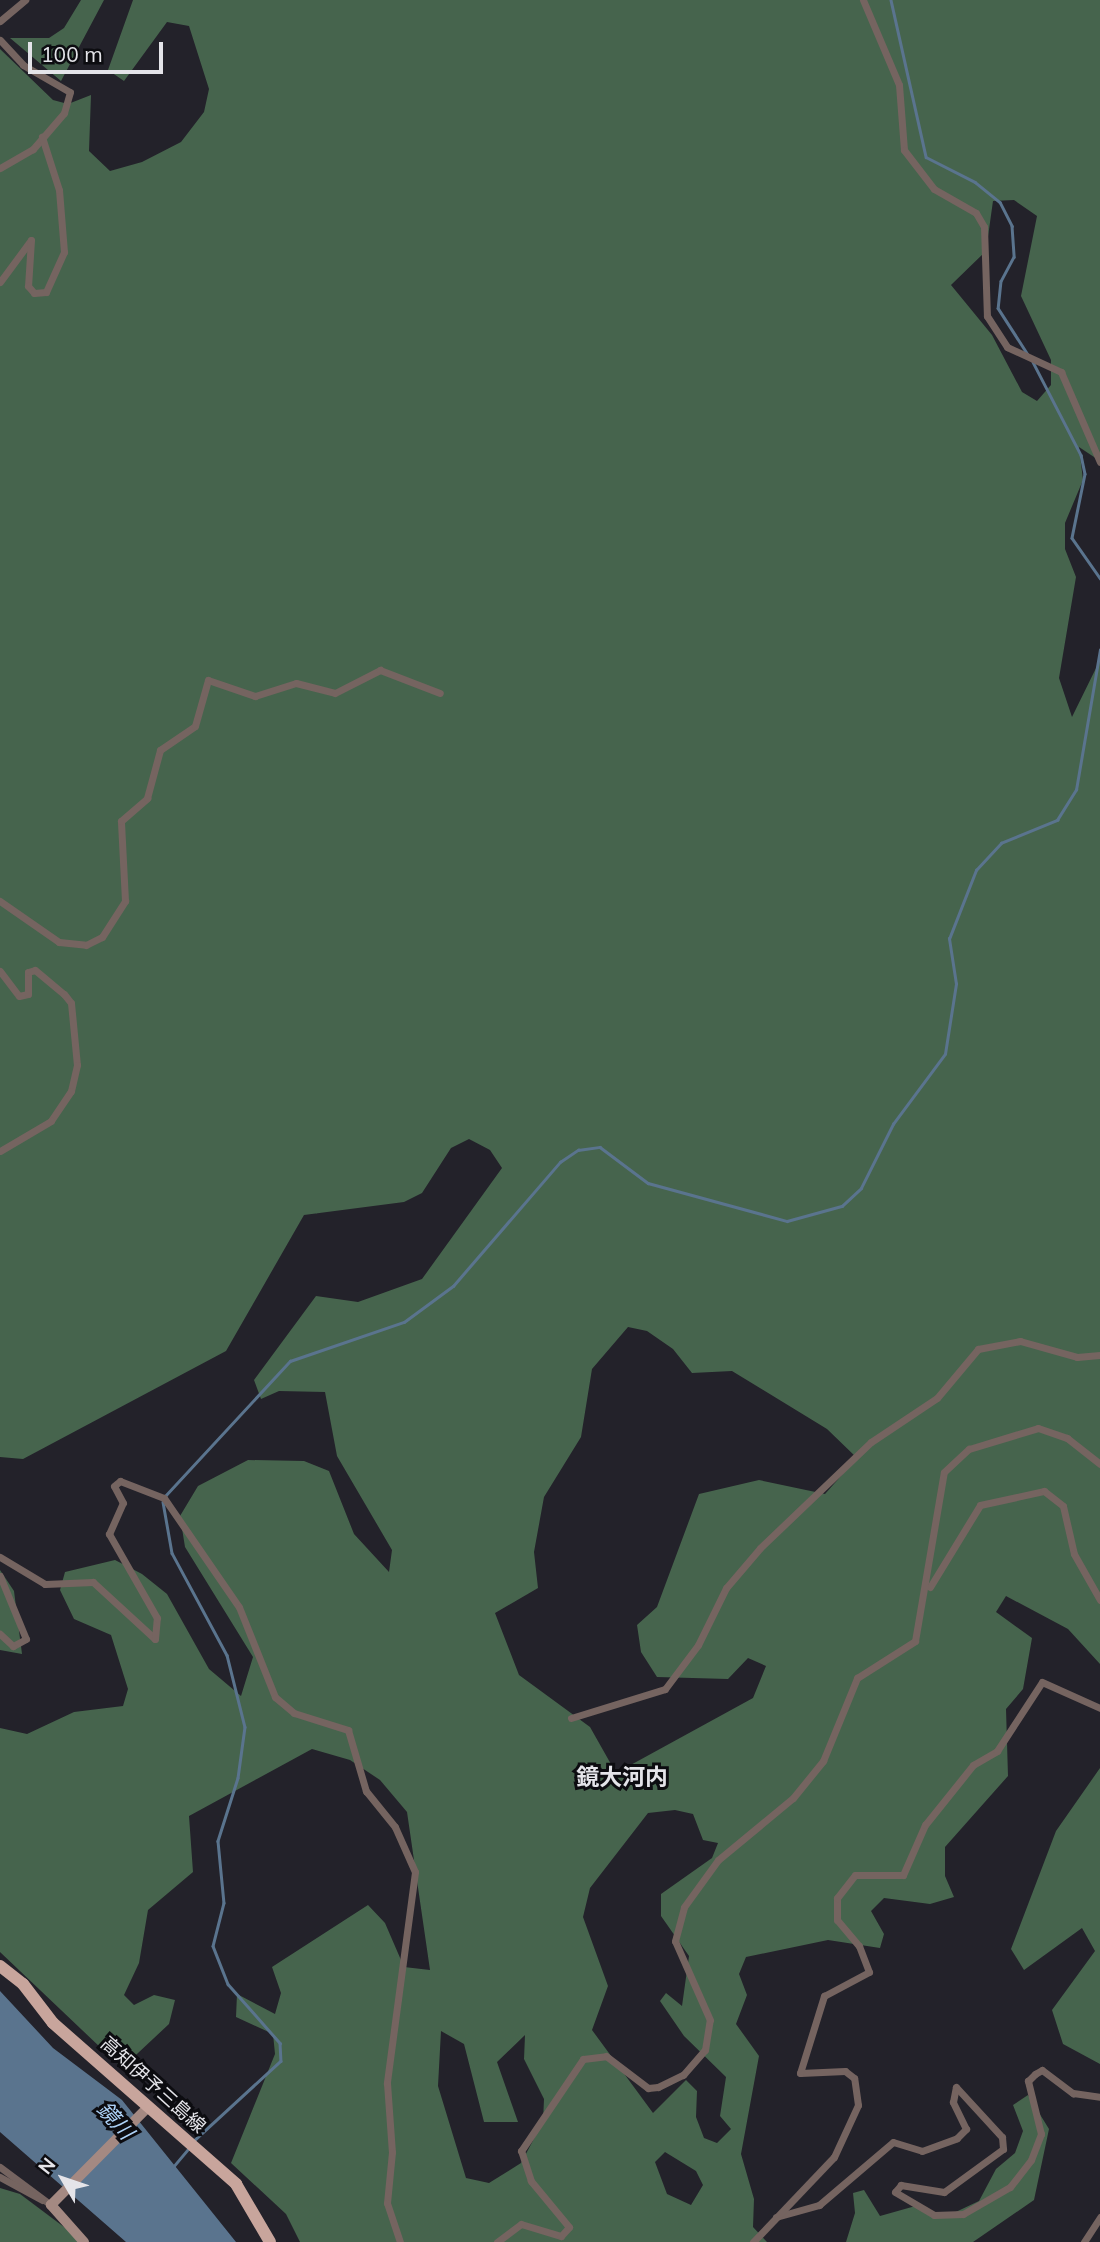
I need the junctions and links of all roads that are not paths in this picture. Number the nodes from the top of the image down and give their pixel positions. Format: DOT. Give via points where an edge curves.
graph roads {
  1 [pos="25,0"];
  2 [pos="863,0"];
  3 [pos="0,21"];
  4 [pos="0,40"];
  5 [pos="42,137"];
  6 [pos="0,168"];
  7 [pos="0,282"];
  8 [pos="1100,462"];
  9 [pos="440,693"];
  10 [pos="0,901"];
  11 [pos="0,971"];
  12 [pos="0,1151"];
  13 [pos="1100,1355"];
  14 [pos="1100,1464"];
  15 [pos="0,1557"];
  16 [pos="0,1576"];
  17 [pos="928,1589"];
  18 [pos="1100,1600"];
  19 [pos="0,1634"];
  20 [pos="1100,1708"];
  21 [pos="571,1718"];
  22 [pos="0,1966"];
  23 [pos="1100,2097"];
  24 [pos="146,2111"];
  25 [pos="0,2167"];
  26 [pos="0,2177"];
  27 [pos="51,2206"];
  28 [pos="775,2217"];
  29 [pos="1100,2217"];
  30 [pos="84,2242"];
  31 [pos="270,2242"];
  32 [pos="400,2242"];
  33 [pos="497,2242"];
  34 [pos="753,2242"];
  35 [pos="1084,2242"];
  1 -- 3 [label="street"];
  2 -- 8 [label="street" via="899,85 904,150 934,189 976,213 984,227 987,316 1007,347 1061,372"];
  4 -- 5 [label="street" via="23,65 70,92 64,113"];
  5 -- 6 [label="street"];
  5 -- 7 [label="street" via="59,190 64,252 46,292 34,293 28,286 31,240"];
  9 -- 10 [label="street" via="380,670 335,693 296,683 255,696 208,680 195,726 160,750 147,798 121,821 125,901 102,937 86,945 60,942"];
  11 -- 12 [label="street" via="19,996 28,994 28,972 35,970 64,994 71,1003 77,1065 71,1091 51,1121"];
  13 -- 21 [label="street" via="1077,1357 1020,1341 978,1349 937,1398 872,1442 760,1548 726,1588 698,1644 665,1689"];
  14 -- 17 [label="street" via="1067,1438 1038,1429 990,1440 956,1459 936,1497"];
  15 -- 32 [label="street" via="45,1584 93,1582 155,1639 158,1618 109,1534 123,1503 114,1486 120,1481 164,1498 239,1607 275,1697 294,1713 348,1730 366,1791 395,1827 415,1872 387,2083 392,2152 387,2203"];
  16 -- 19 [label="street" via="26,1639 13,1646"];
  17 -- 18 [label="street" via="980,1505 1044,1491 1063,1506 1079,1567"];
  17 -- 33 [label="street" via="915,1641 906,1653 858,1678 823,1760 786,1805 718,1860 684,1907 675,1941 710,2020 705,2050 683,2075 648,2088 606,2056 583,2059 521,2151 531,2180 569,2227 561,2236 521,2224"];
  20 -- 28 [label="street" via="1042,1682 997,1751 974,1765 925,1825 903,1875 855,1875 837,1898 837,1920 859,1946 869,1972 824,1996 800,2073 845,2071 860,2096 834,2157"];
  22 -- 24 [label="main road, 高知伊予三島線"];
  23 -- 28 [label="street" via="1073,2093 1042,2070 1035,2074 1028,2081 1041,2134 1031,2160 1010,2187 963,2214 934,2215 895,2192 901,2185 944,2192 1003,2149 1002,2137 956,2087 953,2102 966,2129 957,2138 922,2151 893,2142 859,2177 838,2185 819,2205"];
  24 -- 27 [label="main road"];
  24 -- 31 [label="main road, 高知伊予三島線" via="244,2193"];
  25 -- 27 [label="street"];
  26 -- 27 [label="street"];
  27 -- 30 [label="main road"];
  28 -- 34 [label="street"];
  29 -- 35 [label="street"];
}
